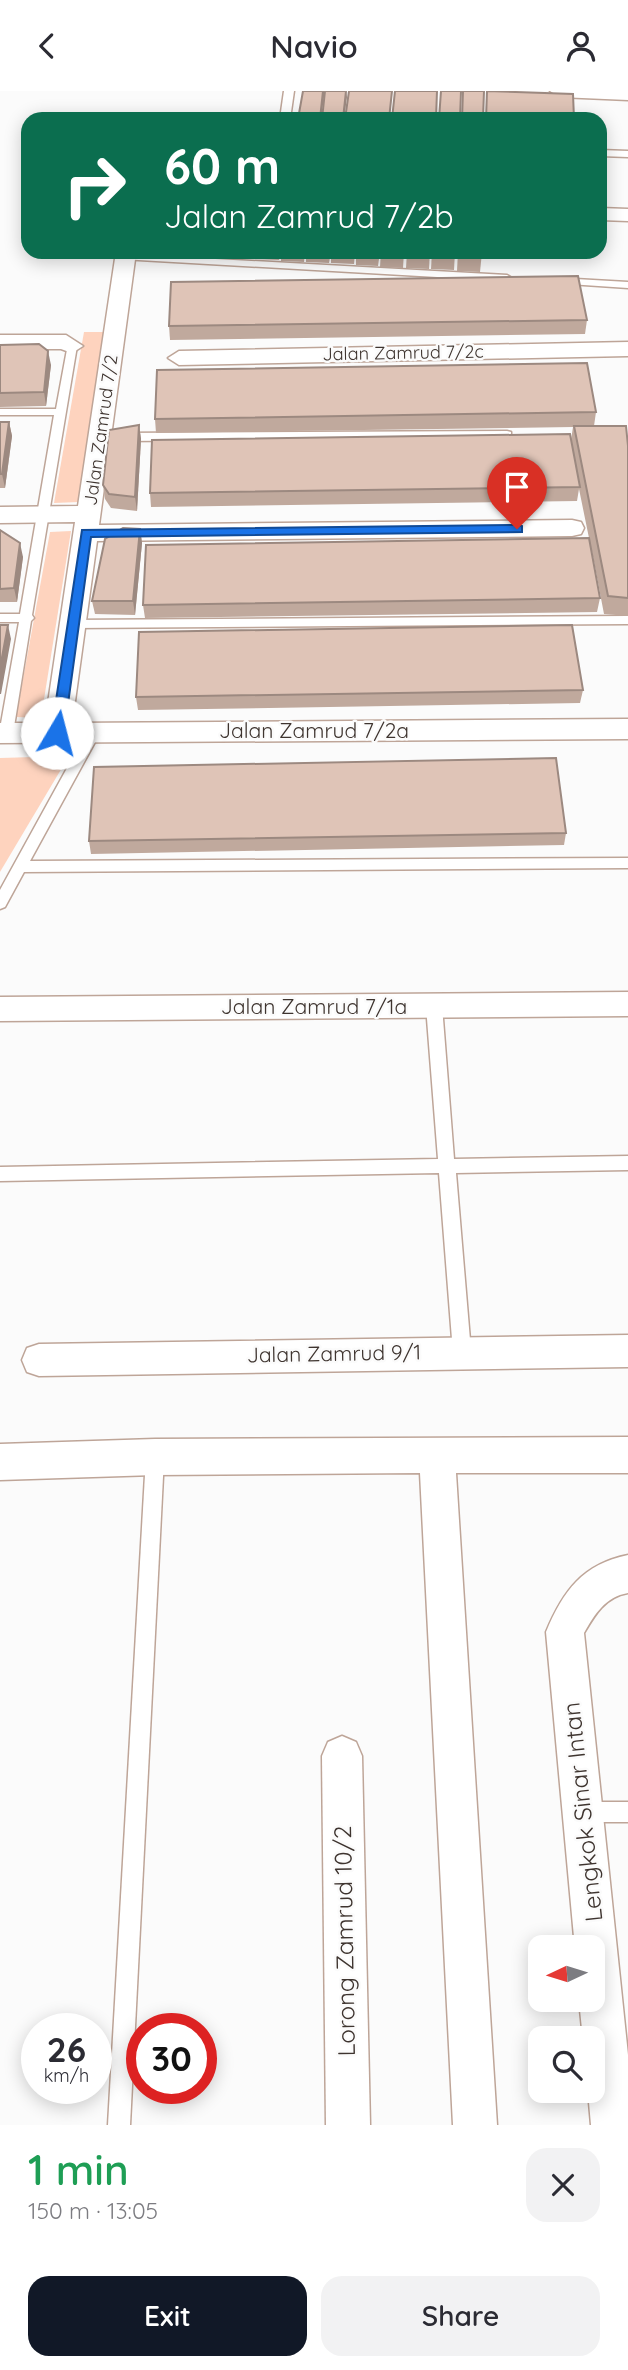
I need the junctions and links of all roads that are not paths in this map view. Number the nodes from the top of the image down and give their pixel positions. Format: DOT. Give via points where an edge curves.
graph roads {
  1 [pos="289,91"];
  2 [pos="559,91"];
  3 [pos="628,94"];
  4 [pos="286,112"];
  5 [pos="607,153"];
  6 [pos="628,154"];
  7 [pos="607,214"];
  8 [pos="628,215"];
  9 [pos="125,259"];
  10 [pos="207,259"];
  11 [pos="516,278"];
  12 [pos="544,280"];
  13 [pos="628,285"];
  14 [pos="0,342"];
  15 [pos="72,346"];
  16 [pos="628,349"];
  17 [pos="179,358"];
  18 [pos="0,412"];
  19 [pos="62,412"];
  20 [pos="517,435"];
  21 [pos="100,438"];
  22 [pos="45,514"];
  23 [pos="0,515"];
  24 [pos="87,524"];
  25 [pos="572,529"];
  26 [pos="0,618"];
  27 [pos="28,618"];
  28 [pos="628,620"];
  29 [pos="72,624"];
  30 [pos="628,729"];
  31 [pos="3,733"];
  32 [pos="57,733"];
  33 [pos="93,733"];
  34 [pos="628,863"];
  35 [pos="20,867"];
  36 [pos="0,903"];
  37 [pos="628,1005"];
  38 [pos="434,1006"];
  39 [pos="0,1009"];
  40 [pos="628,1163"];
  41 [pos="446,1165"];
  42 [pos="0,1174"];
  43 [pos="628,1351"];
  44 [pos="462,1352"];
  45 [pos="39,1360"];
  46 [pos="628,1455"];
  47 [pos="155,1457"];
  48 [pos="437,1457"];
  49 [pos="0,1462"];
  50 [pos="628,1574"];
  51 [pos="342,1756"];
  52 [pos="584,1812"];
  53 [pos="628,1812"];
  54 [pos="617,2113"];
  55 [pos="119,2125"];
  56 [pos="348,2125"];
  57 [pos="475,2125"];
  1 -- 4 [label="lane"];
  2 -- 3 [label="street"];
  5 -- 6 [label="lane"];
  7 -- 8 [label="street"];
  9 -- 21 [label="street, Jalan Zamrud 7/2"];
  10 -- 11 [label="lane"];
  12 -- 13 [label="lane"];
  14 -- 15 [label="street" via="66,342"];
  15 -- 19 [label="lane"];
  16 -- 17 [label="street, Jalan Zamrud 7/2c"];
  18 -- 19 [label="lane"];
  19 -- 22 [label="lane"];
  20 -- 21 [label="lane"];
  21 -- 24 [label="street, Jalan Zamrud 7/2"];
  22 -- 23 [label="street"];
  22 -- 24 [label="street"];
  22 -- 27 [label="lane"];
  24 -- 25 [label="street"];
  24 -- 29 [label="street, Jalan Zamrud 7/2"];
  26 -- 27 [label="lane"];
  27 -- 31 [label="lane"];
  28 -- 29 [label="lane"];
  29 -- 32 [label="street, Jalan Zamrud 7/2"];
  30 -- 33 [label="street, Jalan Zamrud 7/2a"];
  31 -- 32 [label="street, Jalan Zamrud 7/2a"];
  32 -- 33 [label="street, Jalan Zamrud 7/2a"];
  33 -- 35 [label="lane"];
  34 -- 35 [label="lane"];
  35 -- 36 [label="lane"];
  37 -- 38 [label="street, Jalan Zamrud 7/1a"];
  38 -- 39 [label="street, Jalan Zamrud 7/1a"];
  38 -- 41 [label="lane"];
  40 -- 41 [label="lane"];
  41 -- 42 [label="lane"];
  41 -- 44 [label="lane"];
  43 -- 44 [label="street, Jalan Zamrud 9/1"];
  44 -- 45 [label="street, Jalan Zamrud 9/1"];
  46 -- 48 [label="street"];
  47 -- 48 [label="street"];
  47 -- 49 [label="street"];
  47 -- 55 [label="lane"];
  48 -- 57 [label="street"];
  50 -- 52 [label="street, Lengkok Sinar Intan" via="614,1576 581,1598 565,1632"];
  51 -- 56 [label="street, Lorong Zamrud 10/2"];
  52 -- 53 [label="lane"];
  52 -- 54 [label="street, Lengkok Sinar Intan"];
}
